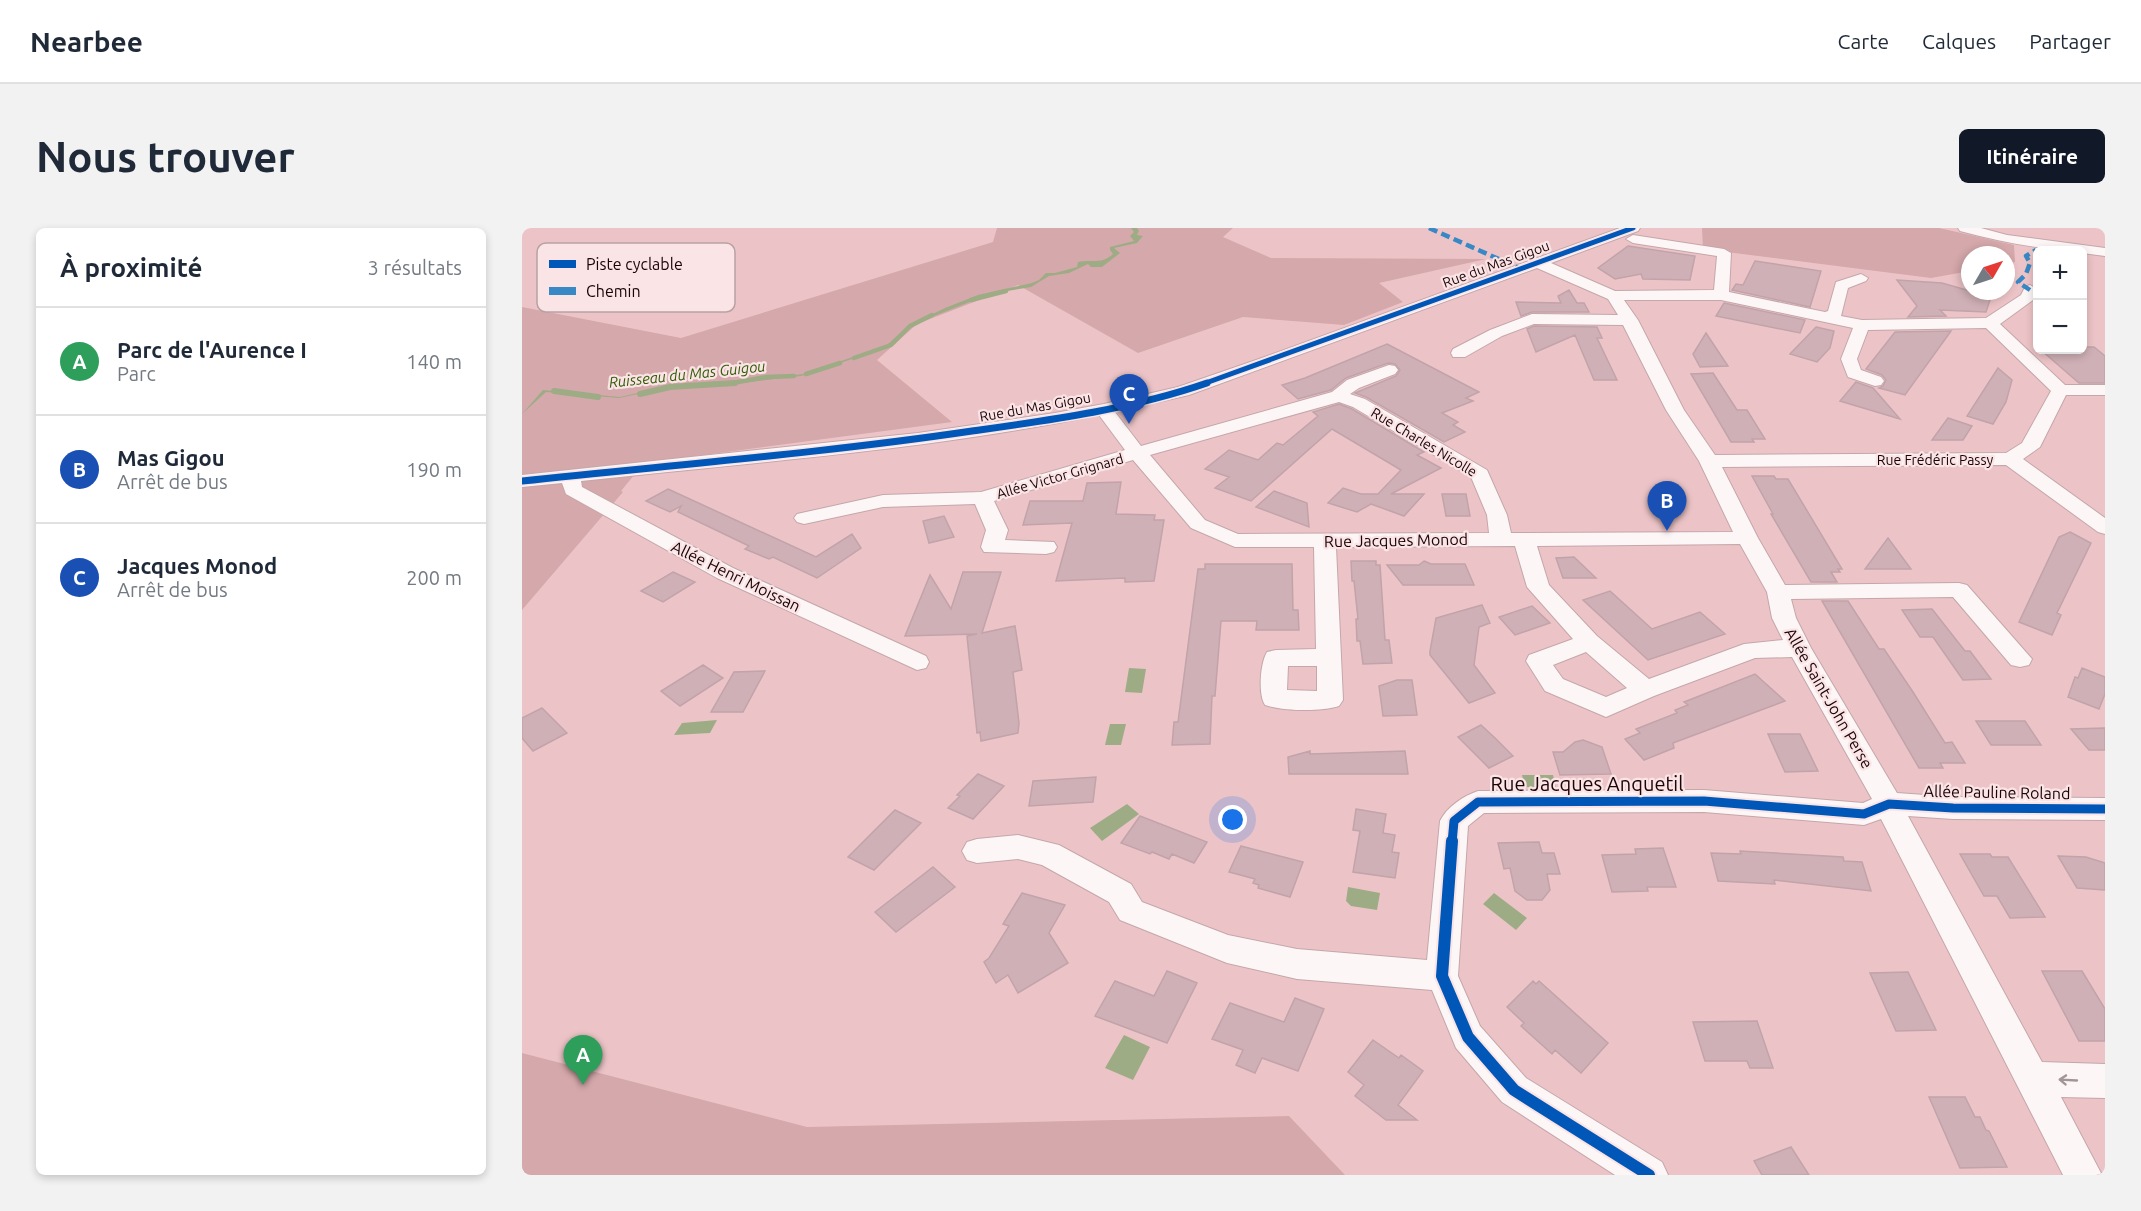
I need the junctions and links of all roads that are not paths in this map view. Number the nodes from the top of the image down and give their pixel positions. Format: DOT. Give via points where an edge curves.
graph roads {
  1 [pos="1965,228"];
  2 [pos="1633,234"];
  3 [pos="2102,252"];
  4 [pos="1538,263"];
  5 [pos="1861,278"];
  6 [pos="2031,290"];
  7 [pos="1721,295"];
  8 [pos="1612,296"];
  9 [pos="1828,317"];
  10 [pos="1630,320"];
  11 [pos="1990,323"];
  12 [pos="1862,325"];
  13 [pos="1459,353"];
  14 [pos="1389,370"];
  15 [pos="1875,381"];
  16 [pos="2060,390"];
  17 [pos="2105,390"];
  18 [pos="1340,396"];
  19 [pos="1104,409"];
  20 [pos="1138,453"];
  21 [pos="2010,459"];
  22 [pos="1710,461"];
  23 [pos="570,476"];
  24 [pos="522,481"];
  25 [pos="982,498"];
  26 [pos="804,518"];
  27 [pos="2105,528"];
  28 [pos="1747,538"];
  29 [pos="1512,539"];
  30 [pos="1325,541"];
  31 [pos="1046,547"];
  32 [pos="1778,592"];
  33 [pos="1589,642"];
  34 [pos="1799,648"];
  35 [pos="1330,657"];
  36 [pos="2020,659"];
  37 [pos="917,662"];
  38 [pos="1645,690"];
  39 [pos="1889,804"];
  40 [pos="2105,809"];
  41 [pos="977,851"];
  42 [pos="1442,976"];
  43 [pos="2032,1079"];
  44 [pos="2105,1081"];
  45 [pos="1649,1175"];
  46 [pos="2083,1175"];
  1 -- 3 [label="street" via="2006,239"];
  2 -- 4 [label="street, Rue du Mas Gigou"];
  2 -- 7 [label="street" via="1724,253"];
  4 -- 8 [label="street, Allée Saint-John Perse"];
  4 -- 19 [label="street, Rue du Mas Gigou" via="1255,367 1183,391"];
  5 -- 9 [label="street" via="1841,285 1834,313"];
  6 -- 11 [label="street" via="2028,297"];
  7 -- 8 [label="street"];
  7 -- 9 [label="street"];
  8 -- 10 [label="street, Allée Saint-John Perse"];
  9 -- 12 [label="street"];
  10 -- 13 [label="street" via="1532,319"];
  10 -- 22 [label="street, Allée Saint-John Perse" via="1675,410"];
  11 -- 12 [label="street"];
  11 -- 16 [label="street"];
  12 -- 15 [label="street" via="1850,359 1854,373"];
  14 -- 18 [label="street" via="1353,384"];
  16 -- 17 [label="street"];
  16 -- 21 [label="street, Rue Frédéric Passy" via="2030,447"];
  18 -- 20 [label="street"];
  18 -- 29 [label="street, Rue Charles Nicolle" via="1359,403 1480,474"];
  19 -- 20 [label="street, Rue Jacques Monod"];
  19 -- 23 [label="street, Rue du Mas Gigou" via="918,439"];
  20 -- 25 [label="street, Allée Victor Grignard"];
  20 -- 30 [label="street, Rue Jacques Monod" via="1198,524 1235,542"];
  21 -- 22 [label="street, Rue Frédéric Passy"];
  21 -- 27 [label="street"];
  22 -- 28 [label="street, Allée Saint-John Perse"];
  23 -- 24 [label="street, Rue du Mas Gigou"];
  23 -- 37 [label="street, Allée Henri Moissan" via="573,490 661,540"];
  25 -- 26 [label="street, Allée Victor Grignard" via="883,501"];
  25 -- 31 [label="street, Allée Victor Grignard" via="997,530 992,547"];
  28 -- 29 [label="street, Rue Jacques Monod"];
  28 -- 32 [label="street, Allée Saint-John Perse"];
  29 -- 30 [label="street, Rue Jacques Monod"];
  29 -- 33 [label="street, Rue Charles Nicolle" via="1538,587"];
  30 -- 35 [label="street"];
  32 -- 34 [label="street, Allée Saint-John Perse" via="1784,618"];
  32 -- 36 [label="street" via="1963,584"];
  33 -- 38 [label="street, Rue Charles Nicolle"];
  33 -- 38 [label="street" via="1538,661 1554,685 1606,708"];
  34 -- 38 [label="street" via="1753,650"];
  34 -- 39 [label="street, Allée Saint-John Perse"];
  39 -- 40 [label="street, Allée Pauline Roland"];
  39 -- 42 [label="street, Rue Jacques Anquetil" via="1864,813 1704,801 1478,802 1454,820"];
  39 -- 43 [label="street, Allée Saint-John Perse"];
  41 -- 42 [label="street" via="1018,847 1049,854 1120,893 1131,911 1227,949 1297,964"];
  42 -- 45 [label="street, Rue Jacques Anquetil" via="1468,1037 1514,1090"];
  44 -- 43 [label="street, one-way"];
  43 -- 46 [label="street, Allée Saint-John Perse"];
}
